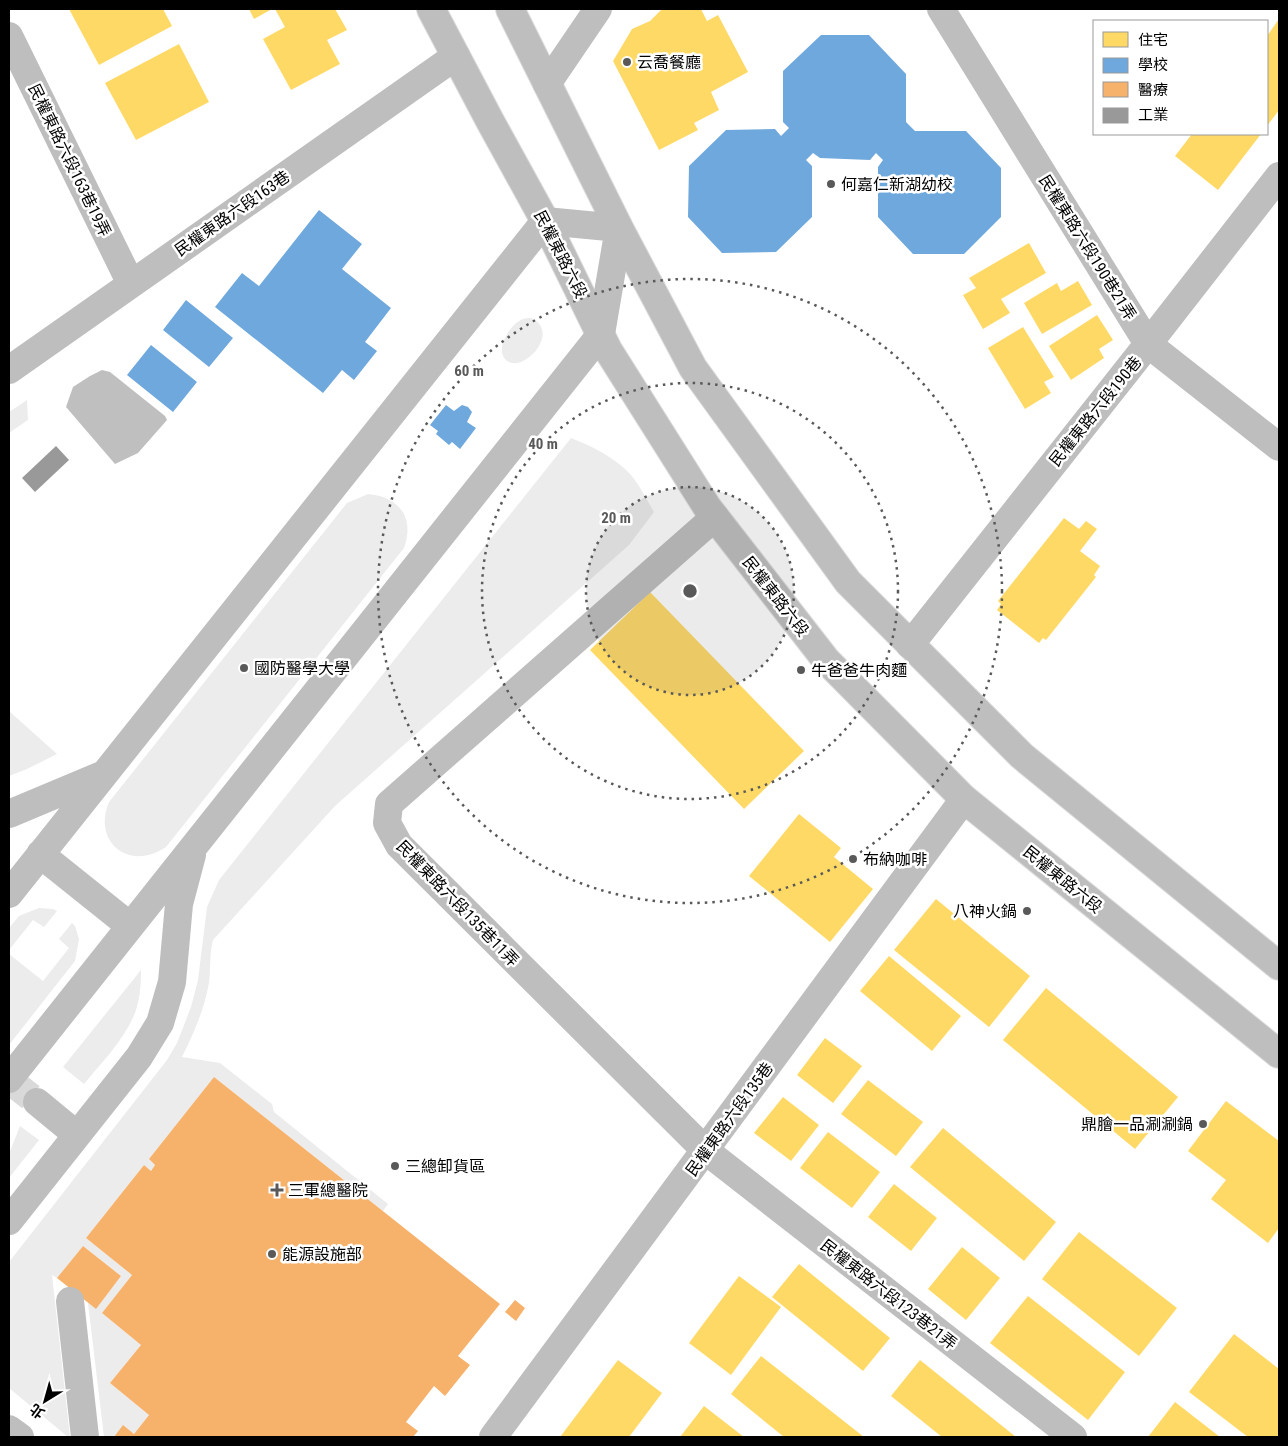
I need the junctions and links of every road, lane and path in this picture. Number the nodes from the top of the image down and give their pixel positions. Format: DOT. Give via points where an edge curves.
graph roads {
  1 [pos="431,9"];
  2 [pos="510,9"];
  3 [pos="598,9"];
  4 [pos="947,12"];
  5 [pos="9,36"];
  6 [pos="456,56"];
  7 [pos="546,84"];
  8 [pos="1279,176"];
  9 [pos="545,221"];
  10 [pos="619,228"];
  11 [pos="131,284"];
  12 [pos="601,334"];
  13 [pos="1148,344"];
  14 [pos="9,370"];
  15 [pos="1279,447"];
  16 [pos="715,517"];
  17 [pos="910,645"];
  18 [pos="105,773"];
  19 [pos="964,799"];
  20 [pos="9,814"];
  21 [pos="195,844"];
  22 [pos="40,854"];
  23 [pos="9,894"];
  24 [pos="130,926"];
  25 [pos="1279,966"];
  26 [pos="1279,1054"];
  27 [pos="9,1079"];
  28 [pos="37,1102"];
  29 [pos="78,1135"];
  30 [pos="706,1151"];
  31 [pos="9,1221"];
  32 [pos="70,1301"];
  33 [pos="9,1429"];
  34 [pos="20,1437"];
  35 [pos="85,1437"];
  36 [pos="494,1437"];
  37 [pos="1073,1437"];
  1 -- 6 [label="main road, 民權東路六段"];
  2 -- 7 [label="main road"];
  3 -- 7 [label="main road"];
  4 -- 13 [label="main road, 民權東路六段190巷21弄"];
  5 -- 11 [label="main road, 民權東路六段163巷19弄"];
  6 -- 9 [label="main road, 民權東路六段"];
  6 -- 11 [label="main road, 民權東路六段163巷"];
  7 -- 10 [label="main road"];
  8 -- 13 [label="main road, 民權東路六段190巷"];
  9 -- 10 [label="main road"];
  9 -- 12 [label="main road, 民權東路六段"];
  9 -- 18 [label="main road"];
  10 -- 12 [label="main road"];
  10 -- 17 [label="main road" via="693,368 848,582"];
  11 -- 14 [label="main road, 民權東路六段163巷"];
  12 -- 16 [label="main road, 民權東路六段" via="608,350"];
  12 -- 21 [label="main road"];
  13 -- 15 [label="main road, 民權東路六段190巷21弄"];
  13 -- 17 [label="main road, 民權東路六段190巷"];
  16 -- 19 [label="main road, 民權東路六段" via="826,660"];
  16 -- 30 [label="main road, 民權東路六段135巷11弄" via="389,804 387,823 399,845"];
  17 -- 25 [label="main road" via="1022,756"];
  18 -- 20 [label="main road"];
  18 -- 22 [label="main road"];
  19 -- 26 [label="main road, 民權東路六段"];
  19 -- 30 [label="main road, 民權東路六段135巷"];
  21 -- 24 [label="main road"];
  21 -- 29 [label="main road" via="179,904 172,982 160,1023 139,1057"];
  22 -- 23 [label="main road"];
  22 -- 24 [label="main road"];
  24 -- 27 [label="main road"];
  28 -- 29 [label="main road"];
  29 -- 31 [label="main road"];
  30 -- 36 [label="main road, 民權東路六段135巷"];
  30 -- 37 [label="main road, 民權東路六段123巷21弄"];
  32 -- 35 [label="main road"];
  33 -- 34 [label="main road"];
}
